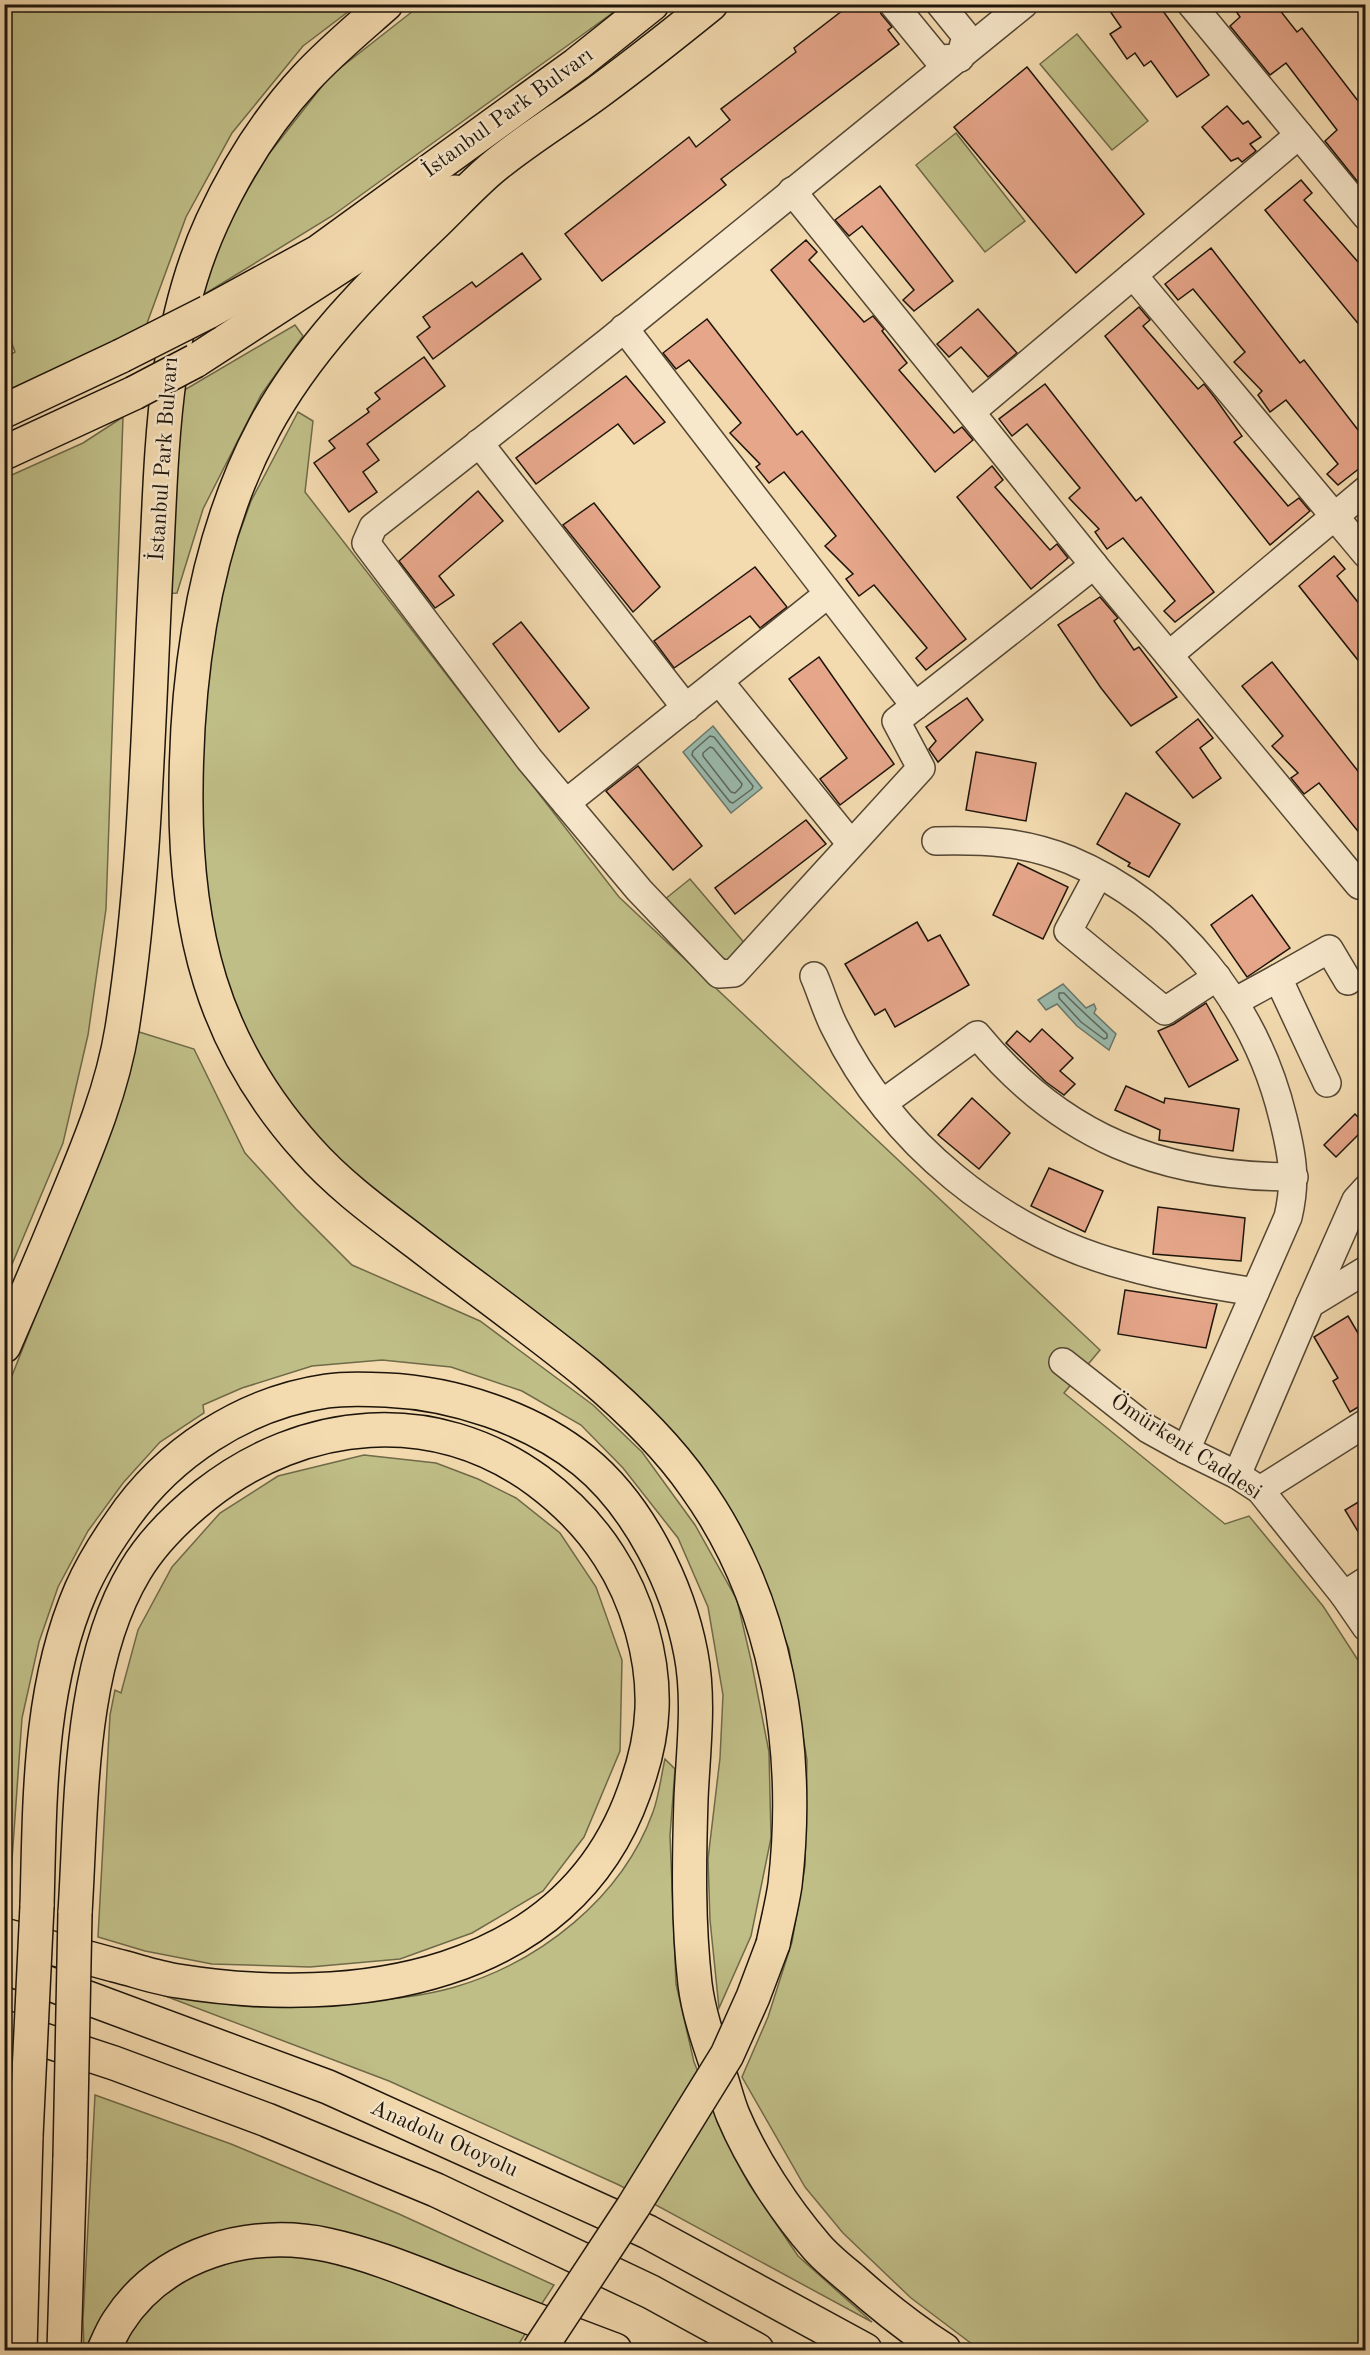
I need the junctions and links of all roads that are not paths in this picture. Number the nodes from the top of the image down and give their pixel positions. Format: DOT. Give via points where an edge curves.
graph roads {
  1 [pos="386,4"];
  2 [pos="652,4"];
  3 [pos="711,4"];
  4 [pos="893,4"];
  5 [pos="940,4"];
  6 [pos="1024,4"];
  7 [pos="1191,4"];
  8 [pos="960,58"];
  9 [pos="1299,135"];
  10 [pos="493,168"];
  11 [pos="792,191"];
  12 [pos="1365,216"];
  13 [pos="1133,274"];
  14 [pos="624,328"];
  15 [pos="4,411"];
  16 [pos="971,412"];
  17 [pos="479,443"];
  18 [pos="4,453"];
  19 [pos="1365,490"];
  20 [pos="1334,517"];
  21 [pos="1365,554"];
  22 [pos="1094,565"];
  23 [pos="828,594"];
  24 [pos="1169,655"];
  25 [pos="719,681"];
  26 [pos="915,706"];
  27 [pos="686,708"];
  28 [pos="567,803"];
  29 [pos="936,841"];
  30 [pos="851,844"];
  31 [pos="1098,874"];
  32 [pos="1365,887"];
  33 [pos="814,976"];
  34 [pos="1217,977"];
  35 [pos="1278,978"];
  36 [pos="1348,981"];
  37 [pos="1234,1002"];
  38 [pos="1327,1083"];
  39 [pos="883,1103"];
  40 [pos="1294,1177"];
  41 [pos="1365,1189"];
  42 [pos="1365,1270"];
  43 [pos="1256,1292"];
  44 [pos="1310,1304"];
  45 [pos="4,1346"];
  46 [pos="1063,1362"];
  47 [pos="1365,1423"];
  48 [pos="1186,1450"];
  49 [pos="1237,1475"];
  50 [pos="1260,1490"];
  51 [pos="1355,1588"];
  52 [pos="1365,1627"];
  53 [pos="4,1935"];
  54 [pos="4,1967"];
  55 [pos="4,2027"];
  56 [pos="20,2350"];
  57 [pos="64,2350"];
  58 [pos="104,2350"];
  59 [pos="539,2350"];
  60 [pos="615,2350"];
  61 [pos="757,2350"];
  62 [pos="865,2350"];
  63 [pos="944,2350"];
  1 -- 45 [label="main road, İstanbul Park Bulvarı" via="305,79 251,150 212,223 179,316 162,453 137,907 122,1031 112,1077 82,1162"];
  2 -- 15 [label="main road, İstanbul Park Bulvarı, bridge" via="577,64 318,252 208,312"];
  3 -- 10 [label="main road, İstanbul Park Bulvarı"];
  4 -- 8 [label="street" via="938,59"];
  5 -- 8 [label="street" via="966,36"];
  6 -- 8 [label="street"];
  7 -- 9 [label="street"];
  8 -- 11 [label="street"];
  9 -- 12 [label="street"];
  9 -- 13 [label="street"];
  10 -- 18 [label="main road, İstanbul Park Bulvarı, bridge" via="195,361"];
  10 -- 59 [label="main road, bridge" via="383,273 329,333 299,371 264,428 221,535 202,608 192,676 185,823 194,920 215,997 247,1067 276,1112 309,1151 361,1200 589,1375 660,1442 696,1487 722,1529 765,1632 780,1690 790,1786 784,1887 773,1944 727,2055"];
  11 -- 14 [label="street"];
  11 -- 16 [label="street"];
  13 -- 16 [label="street"];
  13 -- 20 [label="street"];
  14 -- 17 [label="street"];
  14 -- 23 [label="street"];
  16 -- 22 [label="street"];
  17 -- 27 [label="street"];
  17 -- 28 [label="street" via="373,527 366,543 529,759"];
  19 -- 20 [label="street"];
  20 -- 21 [label="street"];
  20 -- 24 [label="street"];
  22 -- 24 [label="street"];
  22 -- 26 [label="street"];
  23 -- 25 [label="street"];
  23 -- 26 [label="street"];
  24 -- 32 [label="street" via="1359,885"];
  25 -- 27 [label="street"];
  25 -- 30 [label="street"];
  26 -- 30 [label="street" via="896,721 921,768"];
  27 -- 28 [label="street"];
  28 -- 30 [label="street" via="639,890 718,974 734,973"];
  29 -- 31 [label="street" via="992,840 1033,848"];
  31 -- 34 [label="street" via="1146,905 1179,933"];
  31 -- 34 [label="street" via="1068,932 1165,1011"];
  33 -- 39 [label="street" via="834,1026"];
  34 -- 37 [label="street"];
  35 -- 36 [label="street" via="1329,949"];
  35 -- 37 [label="street"];
  35 -- 38 [label="street"];
  37 -- 40 [label="street" via="1271,1079 1286,1129"];
  39 -- 40 [label="street" via="977,1035 997,1059 1048,1105 1109,1142 1152,1159 1196,1169"];
  39 -- 43 [label="street" via="968,1190 1010,1217 1068,1246 1124,1266"];
  40 -- 43 [label="street" via="1288,1216"];
  41 -- 44 [label="street" via="1356,1200"];
  42 -- 44 [label="street"];
  43 -- 48 [label="street"];
  44 -- 49 [label="street"];
  46 -- 48 [label="street, Ömürkent Caddesi" via="1148,1429"];
  47 -- 50 [label="street"];
  48 -- 49 [label="street, Ömürkent Caddesi"];
  49 -- 50 [label="street, Ömürkent Caddesi"];
  50 -- 51 [label="street, Ömürkent Caddesi"];
  51 -- 52 [label="street, Ömürkent Caddesi"];
  53 -- 57 [label="main road, bridge" via="172,1980 235,1989 289,1991 373,1985 426,1976 469,1960 540,1921 570,1896 614,1838 639,1779 649,1739 653,1706 641,1626 610,1557 564,1501 489,1451 453,1438 373,1428 300,1444 265,1457 218,1485 170,1527 134,1573 101,1657 85,1757 75,1913 70,2158"];
  54 -- 62 [label="main road, Anadolu Otoyolu" via="328,2087 648,2232"];
  55 -- 61 [label="main road" via="267,2120 436,2190 651,2292"];
  56 -- 63 [label="main road, bridge" via="41,1779 54,1677 63,1641 81,1588 111,1536 135,1500 171,1466 206,1437 242,1416 329,1390 410,1391 459,1400 502,1415 543,1434 584,1461 615,1492 641,1528 681,1614 692,1656 695,1704 688,1874 695,1988 733,2115 774,2191 818,2250 883,2307"];
  58 -- 60 [label="main road" via="118,2321 143,2293 193,2257 226,2246 298,2240 406,2269"];
}
